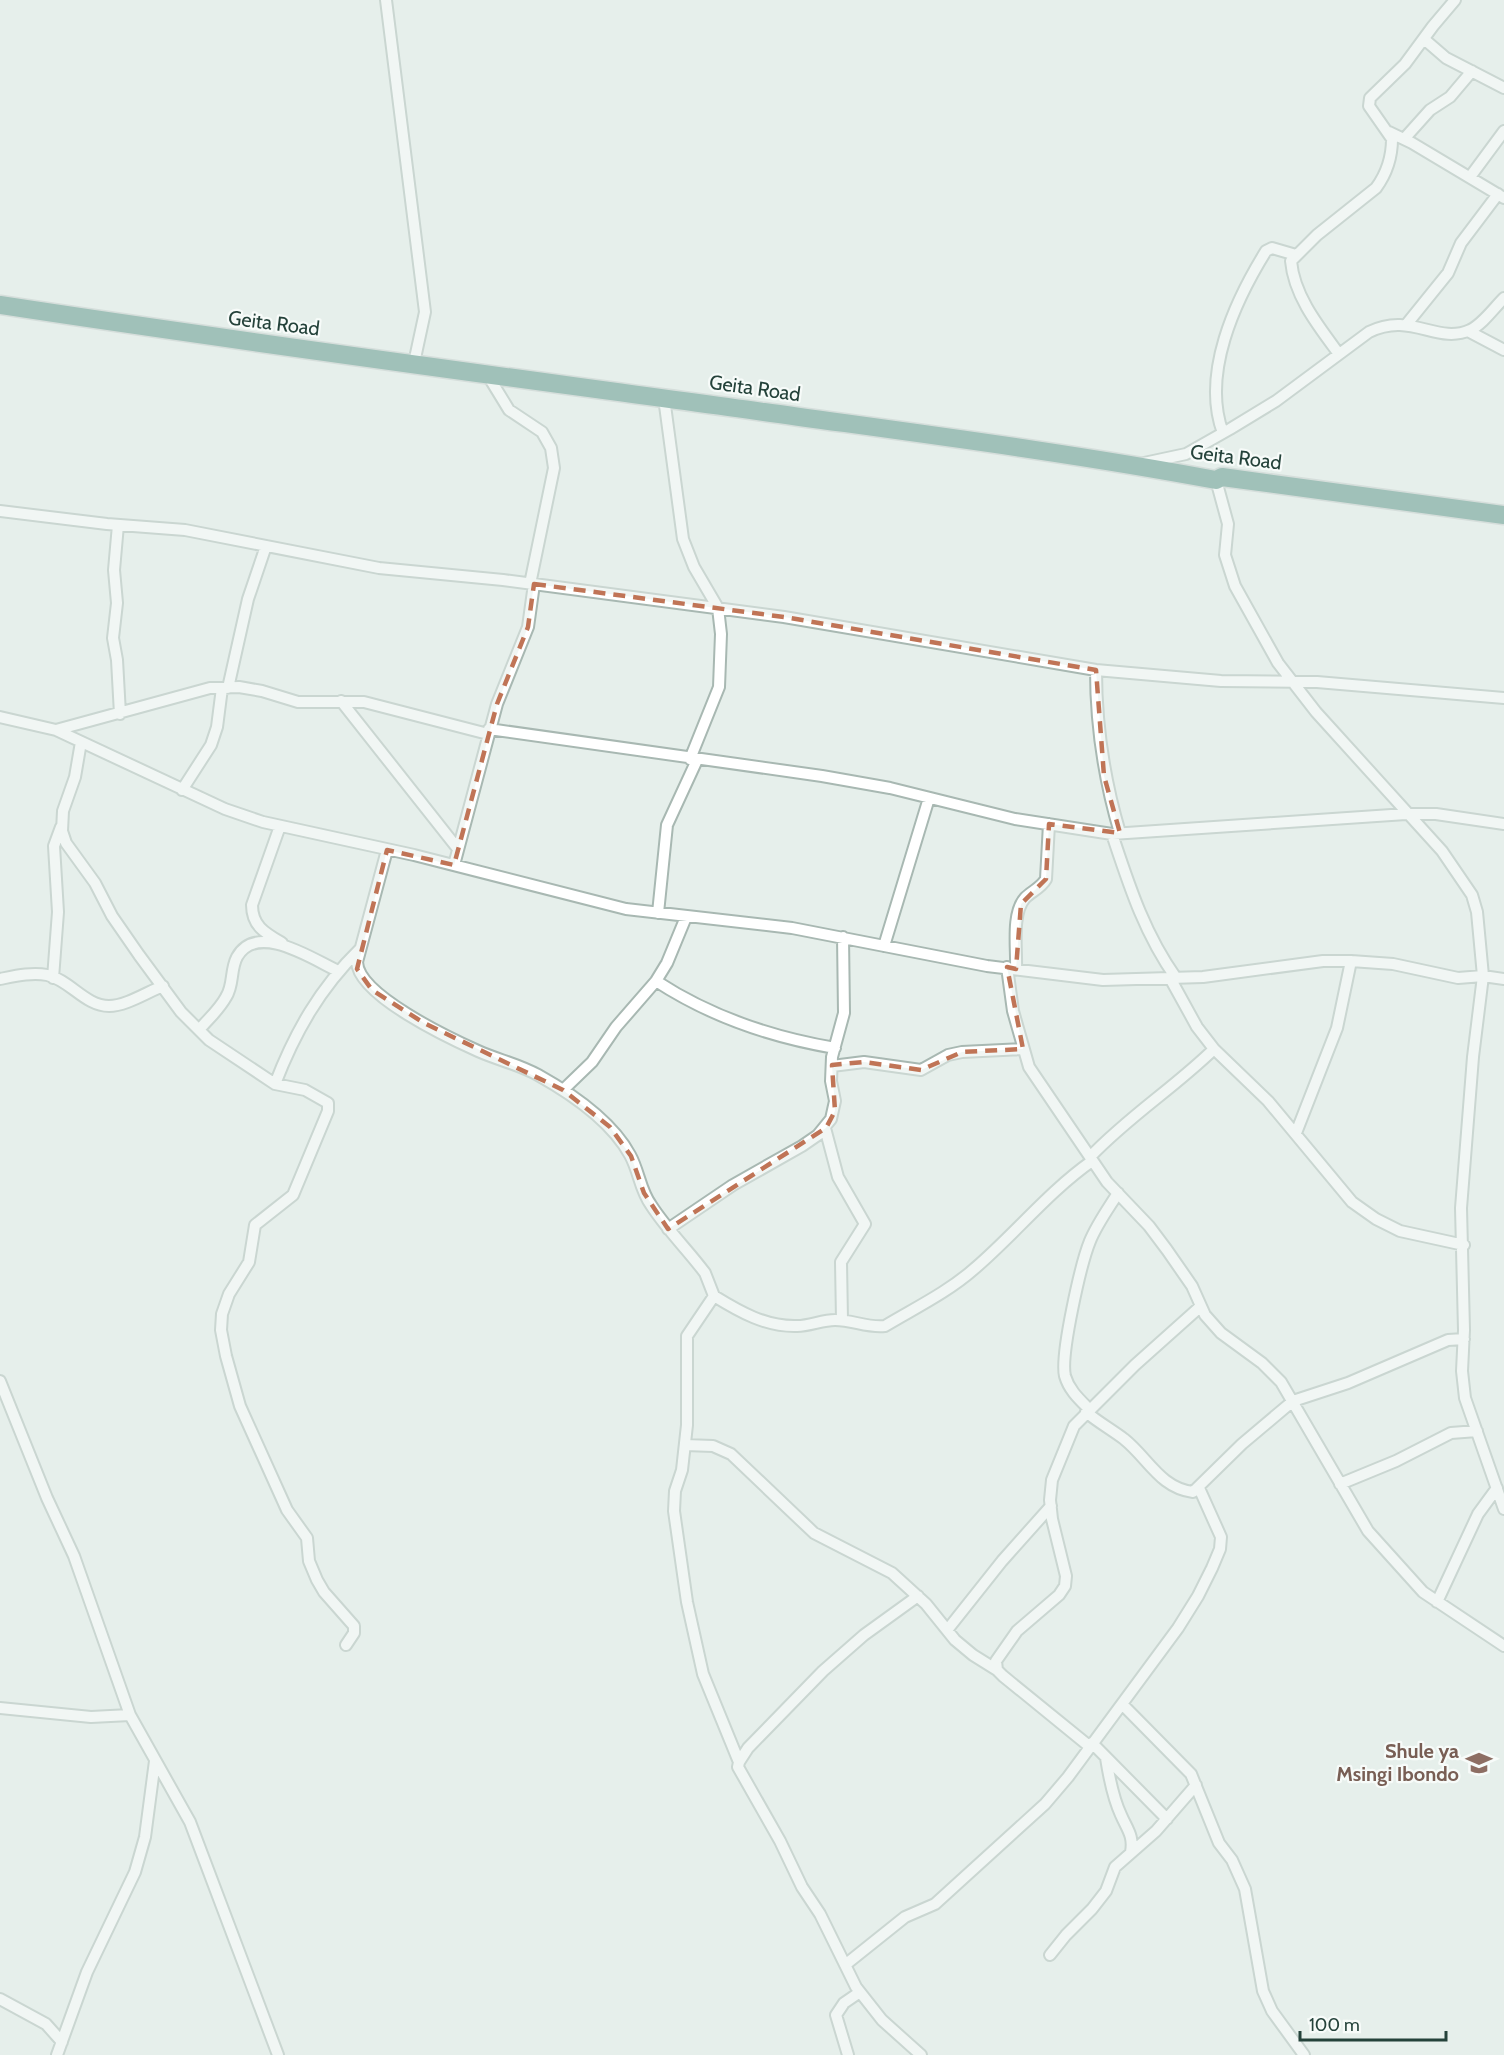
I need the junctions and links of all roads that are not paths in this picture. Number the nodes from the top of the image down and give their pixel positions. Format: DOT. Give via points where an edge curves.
graph roads {
  1 [pos="386,0"];
  2 [pos="1455,0"];
  3 [pos="1424,39"];
  4 [pos="1472,71"];
  5 [pos="1504,88"];
  6 [pos="1504,131"];
  7 [pos="1389,132"];
  8 [pos="1404,139"];
  9 [pos="1470,177"];
  10 [pos="1501,196"];
  11 [pos="1296,255"];
  12 [pos="1504,298"];
  13 [pos="0,305"];
  14 [pos="1406,325"];
  15 [pos="1468,331"];
  16 [pos="1504,350"];
  17 [pos="1339,354"];
  18 [pos="414,363"];
  19 [pos="486,373"];
  20 [pos="664,398"];
  21 [pos="1223,433"];
  22 [pos="1135,465"];
  23 [pos="1216,480"];
  24 [pos="0,511"];
  25 [pos="1504,515"];
  26 [pos="118,525"];
  27 [pos="266,546"];
  28 [pos="532,584"];
  29 [pos="717,608"];
  30 [pos="1096,670"];
  31 [pos="1293,683"];
  32 [pos="225,688"];
  33 [pos="1504,698"];
  34 [pos="341,701"];
  35 [pos="120,714"];
  36 [pos="0,717"];
  37 [pos="56,730"];
  38 [pos="488,731"];
  39 [pos="81,742"];
  40 [pos="694,759"];
  41 [pos="182,790"];
  42 [pos="929,798"];
  43 [pos="1406,814"];
  44 [pos="63,820"];
  45 [pos="1049,824"];
  46 [pos="1504,824"];
  47 [pos="280,826"];
  48 [pos="1116,833"];
  49 [pos="458,849"];
  50 [pos="387,850"];
  51 [pos="454,866"];
  52 [pos="658,913"];
  53 [pos="686,917"];
  54 [pos="843,937"];
  55 [pos="285,945"];
  56 [pos="362,946"];
  57 [pos="884,946"];
  58 [pos="1350,961"];
  59 [pos="1012,968"];
  60 [pos="338,971"];
  61 [pos="1483,976"];
  62 [pos="54,978"];
  63 [pos="1173,978"];
  64 [pos="0,979"];
  65 [pos="1504,979"];
  66 [pos="656,981"];
  67 [pos="162,986"];
  68 [pos="199,1030"];
  69 [pos="835,1048"];
  70 [pos="1023,1049"];
  71 [pos="1214,1049"];
  72 [pos="832,1066"];
  73 [pos="275,1084"];
  74 [pos="563,1090"];
  75 [pos="825,1128"];
  76 [pos="1296,1133"];
  77 [pos="1091,1159"];
  78 [pos="1118,1193"];
  79 [pos="668,1229"];
  80 [pos="1464,1245"];
  81 [pos="714,1296"];
  82 [pos="1201,1306"];
  83 [pos="842,1320"];
  84 [pos="1464,1339"];
  85 [pos="0,1381"];
  86 [pos="1293,1401"];
  87 [pos="1087,1411"];
  88 [pos="1477,1431"];
  89 [pos="685,1445"];
  90 [pos="1340,1484"];
  91 [pos="1199,1488"];
  92 [pos="1497,1488"];
  93 [pos="1051,1506"];
  94 [pos="1504,1509"];
  95 [pos="918,1596"];
  96 [pos="1437,1602"];
  97 [pos="948,1629"];
  98 [pos="346,1645"];
  99 [pos="1504,1646"];
  100 [pos="997,1670"];
  101 [pos="1122,1704"];
  102 [pos="0,1708"];
  103 [pos="130,1715"];
  104 [pos="1090,1744"];
  105 [pos="1106,1757"];
  106 [pos="155,1761"];
  107 [pos="739,1762"];
  108 [pos="1196,1785"];
  109 [pos="1167,1819"];
  110 [pos="1131,1852"];
  111 [pos="1050,1955"];
  112 [pos="844,1965"];
  113 [pos="860,1992"];
  114 [pos="0,1999"];
  115 [pos="62,2042"];
  116 [pos="57,2055"];
  117 [pos="278,2055"];
  118 [pos="848,2055"];
  119 [pos="921,2055"];
  120 [pos="1304,2055"];
  1 -- 18 [label="street" via="425,312"];
  2 -- 3 [label="street"];
  3 -- 4 [label="street"];
  3 -- 7 [label="street" via="1370,98 1369,106"];
  4 -- 5 [label="street"];
  4 -- 8 [label="street"];
  6 -- 9 [label="street"];
  7 -- 8 [label="street"];
  7 -- 11 [label="street" via="1389,162 1376,188"];
  8 -- 9 [label="street"];
  9 -- 10 [label="street"];
  10 -- 14 [label="street" via="1461,243 1448,273"];
  11 -- 17 [label="street" via="1291,261 1296,283 1308,309"];
  11 -- 21 [label="street" via="1272,248 1266,251 1226,335 1215,400"];
  12 -- 15 [label="street"];
  13 -- 18 [label="highway, Geita Road"];
  14 -- 15 [label="street" via="1453,334"];
  14 -- 17 [label="street" via="1383,325"];
  15 -- 16 [label="street"];
  17 -- 21 [label="street" via="1276,401"];
  18 -- 19 [label="highway, Geita Road"];
  19 -- 20 [label="highway, Geita Road"];
  19 -- 28 [label="street" via="509,410 542,432 551,448 554,468"];
  20 -- 22 [label="highway, Geita Road"];
  20 -- 29 [label="street" via="683,539"];
  21 -- 22 [label="street" via="1186,454"];
  22 -- 23 [label="highway, Geita Road"];
  23 -- 25 [label="highway, Geita Road" via="1222,477"];
  23 -- 31 [label="street" via="1228,524 1226,555 1235,586"];
  24 -- 26 [label="street"];
  26 -- 27 [label="street" via="185,530"];
  26 -- 35 [label="street" via="113,638"];
  27 -- 28 [label="street" via="379,568"];
  27 -- 32 [label="street"];
  28 -- 29 [label="street"];
  28 -- 38 [label="street" via="528,627"];
  29 -- 30 [label="street" via="898,634"];
  29 -- 40 [label="street" via="721,634 719,687"];
  30 -- 31 [label="street"];
  30 -- 48 [label="street" via="1104,776"];
  31 -- 33 [label="street"];
  31 -- 43 [label="street"];
  32 -- 34 [label="street" via="262,691 298,702"];
  32 -- 35 [label="street" via="181,695"];
  32 -- 41 [label="street" via="211,745"];
  34 -- 38 [label="street" via="364,702"];
  34 -- 49 [label="street"];
  35 -- 37 [label="street"];
  36 -- 37 [label="street"];
  37 -- 39 [label="street"];
  38 -- 40 [label="street" via="539,734"];
  38 -- 49 [label="street"];
  39 -- 41 [label="street"];
  39 -- 44 [label="street"];
  40 -- 42 [label="street" via="822,776"];
  40 -- 52 [label="street" via="667,825"];
  41 -- 47 [label="street" via="225,809"];
  42 -- 45 [label="street"];
  42 -- 57 [label="street"];
  43 -- 46 [label="street" via="1436,814"];
  43 -- 48 [label="street"];
  43 -- 61 [label="street" via="1442,850 1472,896"];
  44 -- 62 [label="street" via="54,846 58,912"];
  44 -- 67 [label="street" via="66,843"];
  45 -- 48 [label="street"];
  45 -- 59 [label="street" via="1046,879 1025,898 1018,913"];
  47 -- 50 [label="street"];
  47 -- 55 [label="street" via="256,891 252,916 263,931"];
  48 -- 63 [label="street" via="1129,889"];
  49 -- 51 [label="street"];
  50 -- 51 [label="street"];
  50 -- 56 [label="street"];
  51 -- 52 [label="street" via="626,909"];
  52 -- 53 [label="street"];
  53 -- 54 [label="street"];
  53 -- 66 [label="street" via="668,963"];
  54 -- 57 [label="street"];
  54 -- 69 [label="street" via="844,1013"];
  55 -- 60 [label="street"];
  55 -- 68 [label="street" via="264,942 243,950 227,995"];
  56 -- 60 [label="street"];
  56 -- 74 [label="street" via="357,969 372,990 479,1052 515,1063"];
  57 -- 59 [label="street"];
  58 -- 61 [label="street" via="1393,964 1458,978"];
  58 -- 63 [label="street"];
  58 -- 76 [label="street" via="1337,1028"];
  59 -- 63 [label="street" via="1103,980"];
  59 -- 70 [label="street" via="1012,1011"];
  60 -- 73 [label="street" via="298,1029"];
  61 -- 65 [label="street"];
  61 -- 80 [label="street" via="1461,1208"];
  62 -- 64 [label="street" via="24,974"];
  62 -- 67 [label="street" via="95,1004 112,1006"];
  63 -- 71 [label="street" via="1197,1027"];
  66 -- 69 [label="street" via="714,1013 761,1032"];
  66 -- 74 [label="street" via="592,1062"];
  67 -- 68 [label="street"];
  68 -- 73 [label="street" via="233,1058"];
  69 -- 72 [label="street"];
  70 -- 72 [label="street" via="962,1052 921,1070 864,1062"];
  70 -- 77 [label="street" via="1029,1067"];
  71 -- 76 [label="street" via="1269,1101"];
  71 -- 77 [label="street" via="1141,1108"];
  72 -- 75 [label="street" via="835,1110"];
  73 -- 98 [label="street" via="318,1095 328,1103 328,1111 293,1195 255,1225 249,1262 225,1305 221,1330 240,1406 287,1510 307,1538 309,1561 317,1580 354,1626"];
  74 -- 79 [label="street" via="620,1139 631,1156 644,1193"];
  75 -- 79 [label="street"];
  75 -- 83 [label="street" via="838,1177 865,1224 841,1262"];
  76 -- 80 [label="street" via="1352,1202 1376,1219 1400,1231"];
  77 -- 78 [label="street"];
  77 -- 83 [label="street" via="956,1282 885,1326 870,1328"];
  78 -- 82 [label="street" via="1149,1226 1192,1286"];
  78 -- 87 [label="street" via="1090,1240 1080,1269 1065,1348 1064,1365 1070,1388"];
  79 -- 81 [label="street" via="705,1273"];
  80 -- 84 [label="street"];
  81 -- 83 [label="street" via="749,1317 787,1326"];
  81 -- 89 [label="street" via="687,1336"];
  82 -- 86 [label="street" via="1221,1333 1262,1362"];
  82 -- 87 [label="street"];
  84 -- 86 [label="street" via="1448,1340 1347,1383"];
  84 -- 88 [label="street" via="1465,1398"];
  85 -- 103 [label="street" via="74,1556"];
  86 -- 90 [label="street"];
  86 -- 91 [label="street" via="1242,1444"];
  87 -- 91 [label="street" via="1136,1449 1163,1480 1184,1491"];
  87 -- 93 [label="street" via="1074,1426 1052,1480"];
  88 -- 90 [label="street" via="1451,1433"];
  88 -- 92 [label="street"];
  89 -- 95 [label="street" via="713,1446 731,1454 814,1533 892,1573"];
  89 -- 107 [label="street" via="674,1511 687,1602 703,1674"];
  90 -- 96 [label="street" via="1368,1531 1423,1592"];
  91 -- 101 [label="street" via="1221,1536 1220,1549 1198,1596"];
  92 -- 94 [label="street"];
  92 -- 96 [label="street" via="1478,1514"];
  93 -- 97 [label="street"];
  93 -- 100 [label="street" via="1065,1586 1006,1643 996,1660"];
  95 -- 97 [label="street"];
  95 -- 107 [label="street" via="823,1671"];
  96 -- 99 [label="street"];
  97 -- 100 [label="street" via="973,1655"];
  100 -- 104 [label="street"];
  101 -- 104 [label="street"];
  101 -- 108 [label="street" via="1191,1774"];
  102 -- 103 [label="street" via="91,1717"];
  103 -- 106 [label="street"];
  104 -- 105 [label="street"];
  104 -- 112 [label="street" via="1045,1804 961,1881 935,1904 904,1917"];
  105 -- 109 [label="street"];
  105 -- 110 [label="street" via="1121,1815 1132,1839"];
  106 -- 115 [label="street" via="145,1837 135,1872 87,1972"];
  106 -- 117 [label="street" via="190,1822"];
  107 -- 112 [label="street"];
  108 -- 109 [label="street"];
  108 -- 120 [label="street" via="1219,1843 1245,1889 1263,1991 1272,2011"];
  109 -- 110 [label="street"];
  110 -- 111 [label="street" via="1115,1867 1106,1890 1092,1909"];
  112 -- 113 [label="street"];
  113 -- 118 [label="street" via="836,2014"];
  113 -- 119 [label="street" via="882,2020"];
  114 -- 115 [label="street" via="46,2024"];
  115 -- 116 [label="street"];
}
